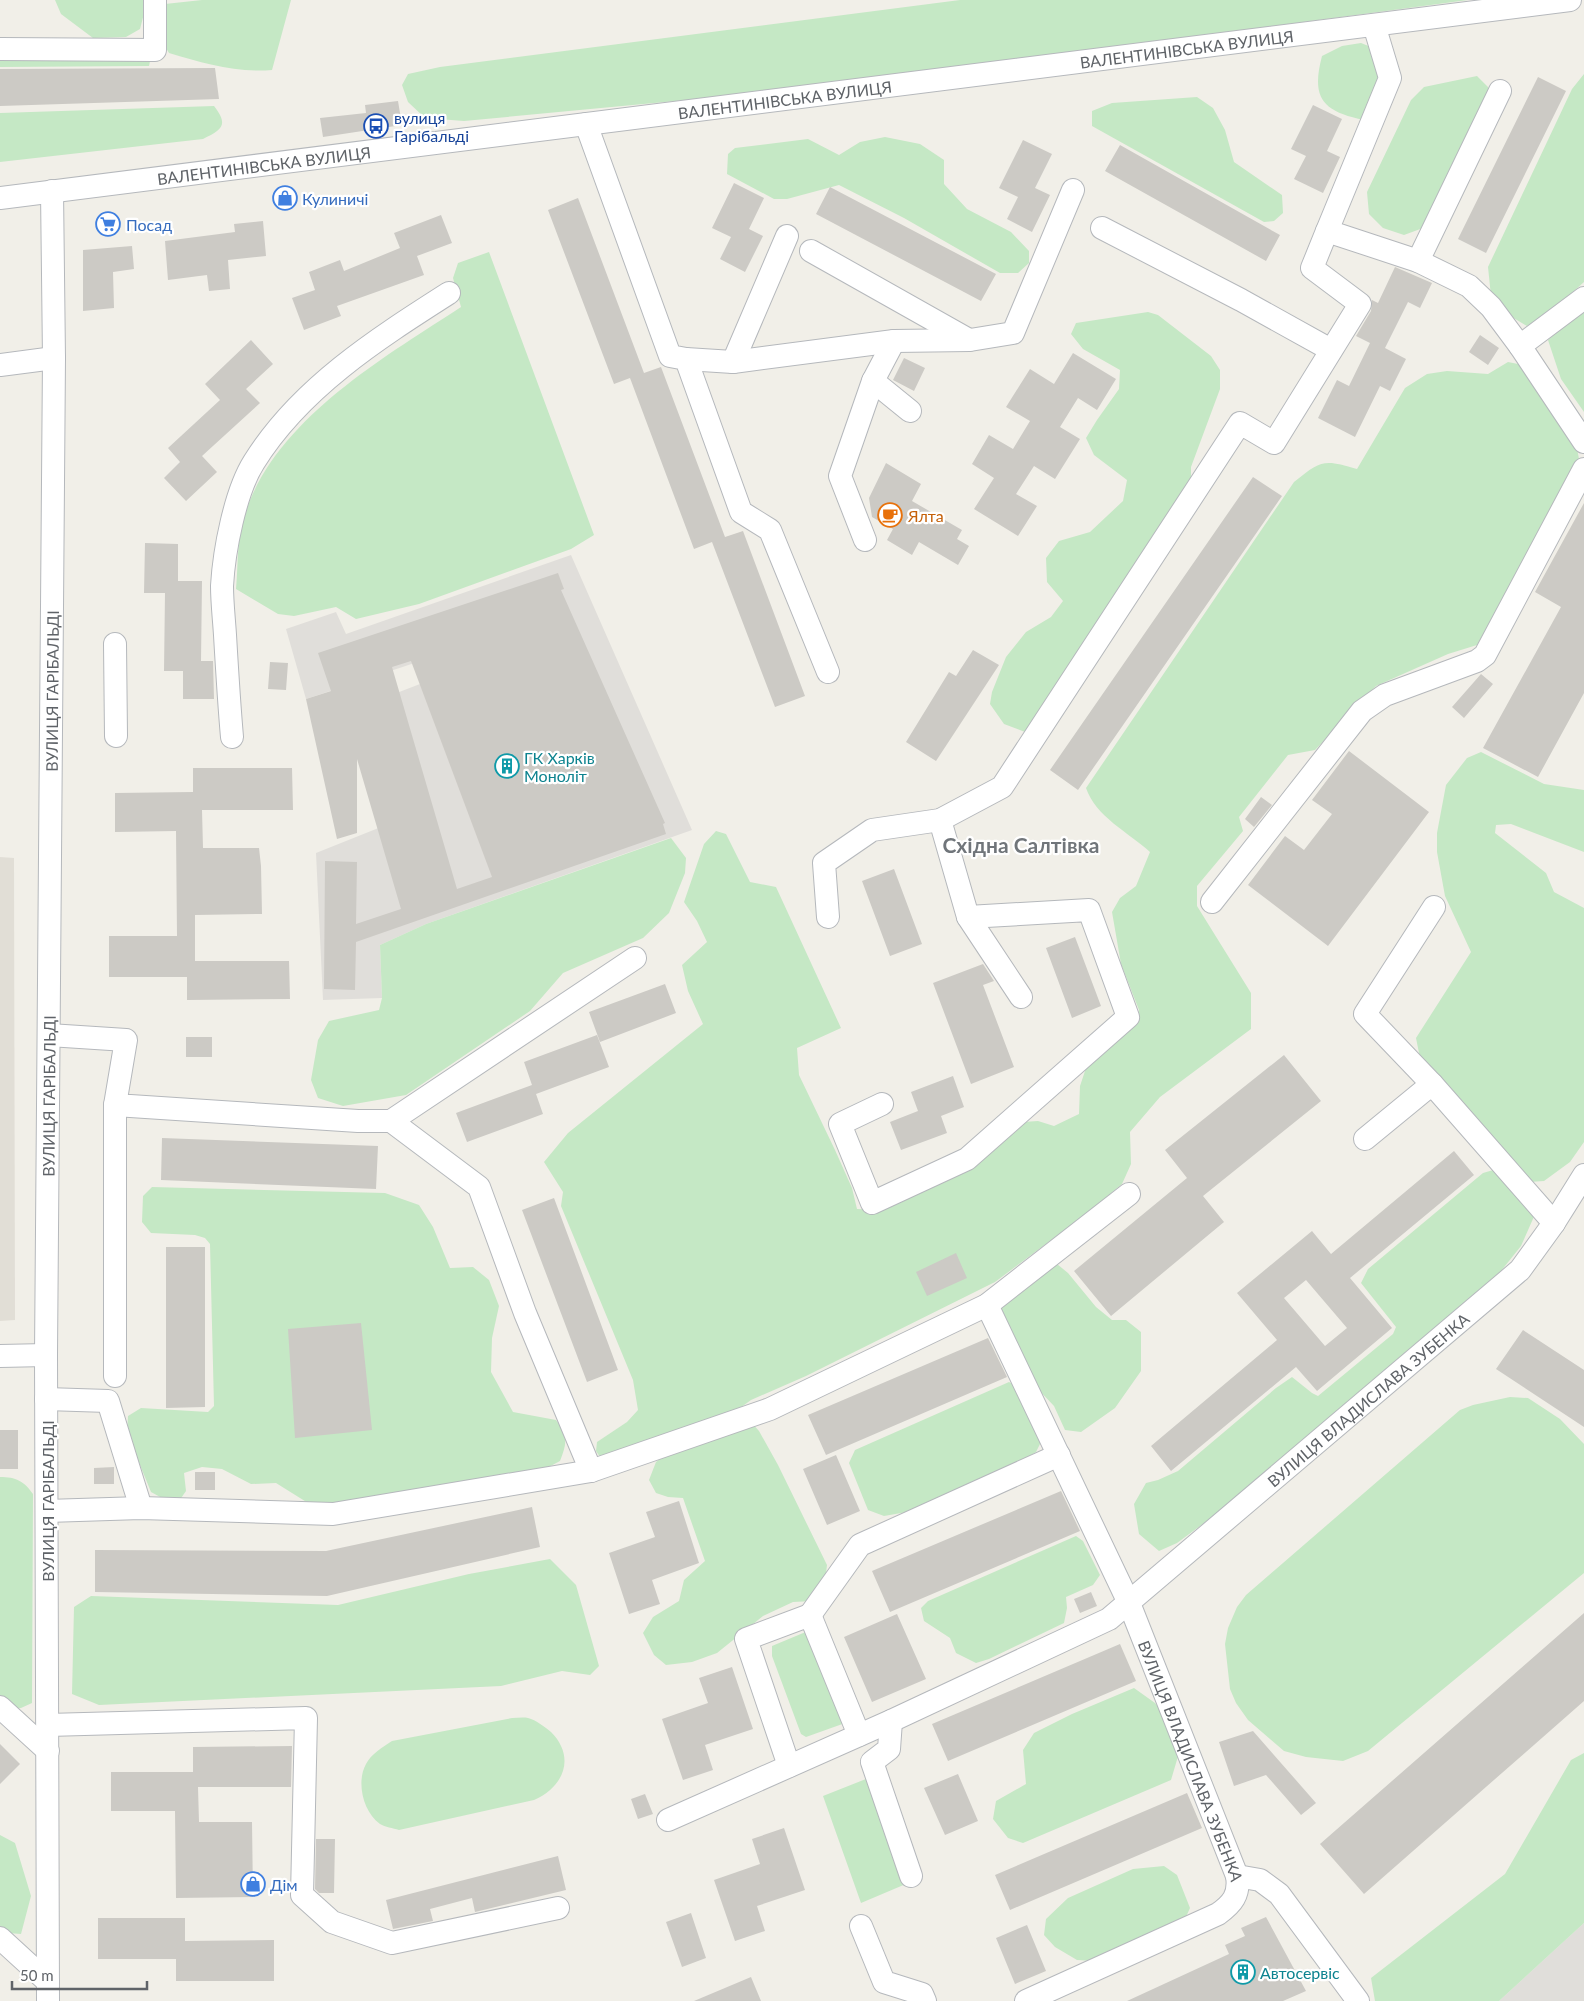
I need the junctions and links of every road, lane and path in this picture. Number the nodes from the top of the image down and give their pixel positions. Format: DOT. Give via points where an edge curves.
graph roads {
  1 [pos="155,0"];
  2 [pos="1570,0"];
  3 [pos="1374,25"];
  4 [pos="0,49"];
  5 [pos="1500,91"];
  6 [pos="586,124"];
  7 [pos="1073,190"];
  8 [pos="52,191"];
  9 [pos="0,198"];
  10 [pos="1102,228"];
  11 [pos="1327,230"];
  12 [pos="787,236"];
  13 [pos="811,251"];
  14 [pos="1418,261"];
  15 [pos="449,293"];
  16 [pos="1584,298"];
  17 [pos="970,340"];
  18 [pos="894,341"];
  19 [pos="1520,346"];
  20 [pos="1331,350"];
  21 [pos="54,358"];
  22 [pos="686,359"];
  23 [pos="733,362"];
  24 [pos="0,364"];
  25 [pos="873,382"];
  26 [pos="910,411"];
  27 [pos="1584,442"];
  28 [pos="1584,469"];
  29 [pos="865,540"];
  30 [pos="115,644"];
  31 [pos="828,672"];
  32 [pos="116,736"];
  33 [pos="232,738"];
  34 [pos="940,820"];
  35 [pos="1212,902"];
  36 [pos="1434,907"];
  37 [pos="968,916"];
  38 [pos="828,917"];
  39 [pos="635,958"];
  40 [pos="1021,997"];
  41 [pos="49,1035"];
  42 [pos="1432,1084"];
  43 [pos="882,1104"];
  44 [pos="116,1105"];
  45 [pos="391,1121"];
  46 [pos="1365,1139"];
  47 [pos="1584,1175"];
  48 [pos="1129,1194"];
  49 [pos="1554,1223"];
  50 [pos="987,1305"];
  51 [pos="46,1355"];
  52 [pos="0,1356"];
  53 [pos="115,1376"];
  54 [pos="46,1399"];
  55 [pos="1058,1455"];
  56 [pos="591,1471"];
  57 [pos="141,1508"];
  58 [pos="47,1511"];
  59 [pos="1129,1603"];
  60 [pos="810,1615"];
  61 [pos="0,1707"];
  62 [pos="891,1721"];
  63 [pos="48,1725"];
  64 [pos="859,1736"];
  65 [pos="48,1751"];
  66 [pos="789,1766"];
  67 [pos="668,1820"];
  68 [pos="911,1876"];
  69 [pos="1237,1876"];
  70 [pos="558,1908"];
  71 [pos="862,1926"];
  72 [pos="0,1938"];
  73 [pos="48,1992"];
  74 [pos="925,2001"];
  75 [pos="1026,2001"];
  76 [pos="1358,2001"];
  1 -- 4 [label="street" via="155,50"];
  2 -- 3 [label="street, ВАЛЕНТИНІВСЬКА ВУЛИЦЯ"];
  3 -- 6 [label="street, ВАЛЕНТИНІВСЬКА ВУЛИЦЯ"];
  3 -- 11 [label="street" via="1390,78"];
  5 -- 14 [label="street"];
  6 -- 8 [label="street, ВАЛЕНТИНІВСЬКА ВУЛИЦЯ"];
  6 -- 22 [label="street" via="670,356"];
  7 -- 17 [label="street" via="1013,333"];
  8 -- 9 [label="street, ВАЛЕНТИНІВСЬКА ВУЛИЦЯ"];
  8 -- 21 [label="street, ВУЛИЦЯ ГАРІБАЛЬДІ"];
  10 -- 20 [label="street"];
  11 -- 14 [label="street"];
  11 -- 20 [label="street" via="1312,268 1360,304"];
  12 -- 23 [label="street"];
  13 -- 17 [label="street"];
  14 -- 19 [label="street" via="1468,286 1491,307"];
  15 -- 33 [label="street" via="384,335 306,397 253,464 240,495 227,546 222,588"];
  16 -- 19 [label="street"];
  17 -- 18 [label="street"];
  18 -- 23 [label="street"];
  18 -- 25 [label="street"];
  19 -- 27 [label="street"];
  20 -- 34 [label="street" via="1274,443 1240,423 1002,787"];
  21 -- 24 [label="street"];
  21 -- 41 [label="street, ВУЛИЦЯ ГАРІБАЛЬДІ"];
  22 -- 23 [label="street"];
  22 -- 31 [label="street" via="741,512 770,530"];
  25 -- 26 [label="street"];
  25 -- 29 [label="street" via="840,476"];
  28 -- 35 [label="street" via="1485,655 1477,661 1385,695 1362,711"];
  30 -- 32 [label="street"];
  34 -- 37 [label="street"];
  34 -- 38 [label="street" via="872,830 824,863"];
  36 -- 42 [label="street" via="1365,1014"];
  37 -- 40 [label="street"];
  37 -- 43 [label="street" via="1089,910 1128,1018 967,1159 872,1203 840,1124"];
  39 -- 45 [label="street"];
  41 -- 44 [label="street" via="126,1040"];
  41 -- 51 [label="street, ВУЛИЦЯ ГАРІБАЛЬДІ"];
  42 -- 46 [label="street"];
  42 -- 49 [label="street"];
  44 -- 45 [label="street" via="358,1122"];
  44 -- 53 [label="street"];
  45 -- 56 [label="street" via="478,1186 525,1314"];
  47 -- 49 [label="street, ВУЛИЦЯ ВЛАДИСЛАВА ЗУБЕНКА"];
  48 -- 50 [label="street"];
  49 -- 59 [label="street, ВУЛИЦЯ ВЛАДИСЛАВА ЗУБЕНКА" via="1520,1270"];
  50 -- 55 [label="street, ВУЛИЦЯ ВЛАДИСЛАВА ЗУБЕНКА"];
  50 -- 56 [label="street" via="770,1409"];
  51 -- 52 [label="street"];
  51 -- 54 [label="street, ВУЛИЦЯ ГАРІБАЛЬДІ"];
  54 -- 57 [label="street" via="108,1400"];
  54 -- 58 [label="street, ВУЛИЦЯ ГАРІБАЛЬДІ"];
  55 -- 59 [label="street, ВУЛИЦЯ ВЛАДИСЛАВА ЗУБЕНКА"];
  55 -- 60 [label="street" via="860,1545"];
  56 -- 57 [label="street" via="333,1514"];
  57 -- 58 [label="street"];
  58 -- 63 [label="street, ВУЛИЦЯ ГАРІБАЛЬДІ"];
  59 -- 62 [label="street" via="1109,1619"];
  59 -- 69 [label="street, ВУЛИЦЯ ВЛАДИСЛАВА ЗУБЕНКА"];
  60 -- 64 [label="street"];
  60 -- 66 [label="street" via="746,1639"];
  61 -- 65 [label="street"];
  62 -- 64 [label="street"];
  62 -- 68 [label="street" via="889,1749 872,1762"];
  63 -- 65 [label="street, ВУЛИЦЯ ГАРІБАЛЬДІ"];
  63 -- 70 [label="street" via="306,1718 302,1896 332,1922 392,1943"];
  64 -- 66 [label="street"];
  65 -- 73 [label="street, ВУЛИЦЯ ГАРІБАЛЬДІ"];
  66 -- 67 [label="street"];
  69 -- 75 [label="street, ВУЛИЦЯ ВЛАДИСЛАВА ЗУБЕНКА" via="1236,1896 1218,1914"];
  69 -- 76 [label="street" via="1260,1880 1279,1894"];
  71 -- 74 [label="street" via="884,1982 922,1994"];
  72 -- 73 [label="street"];
}
